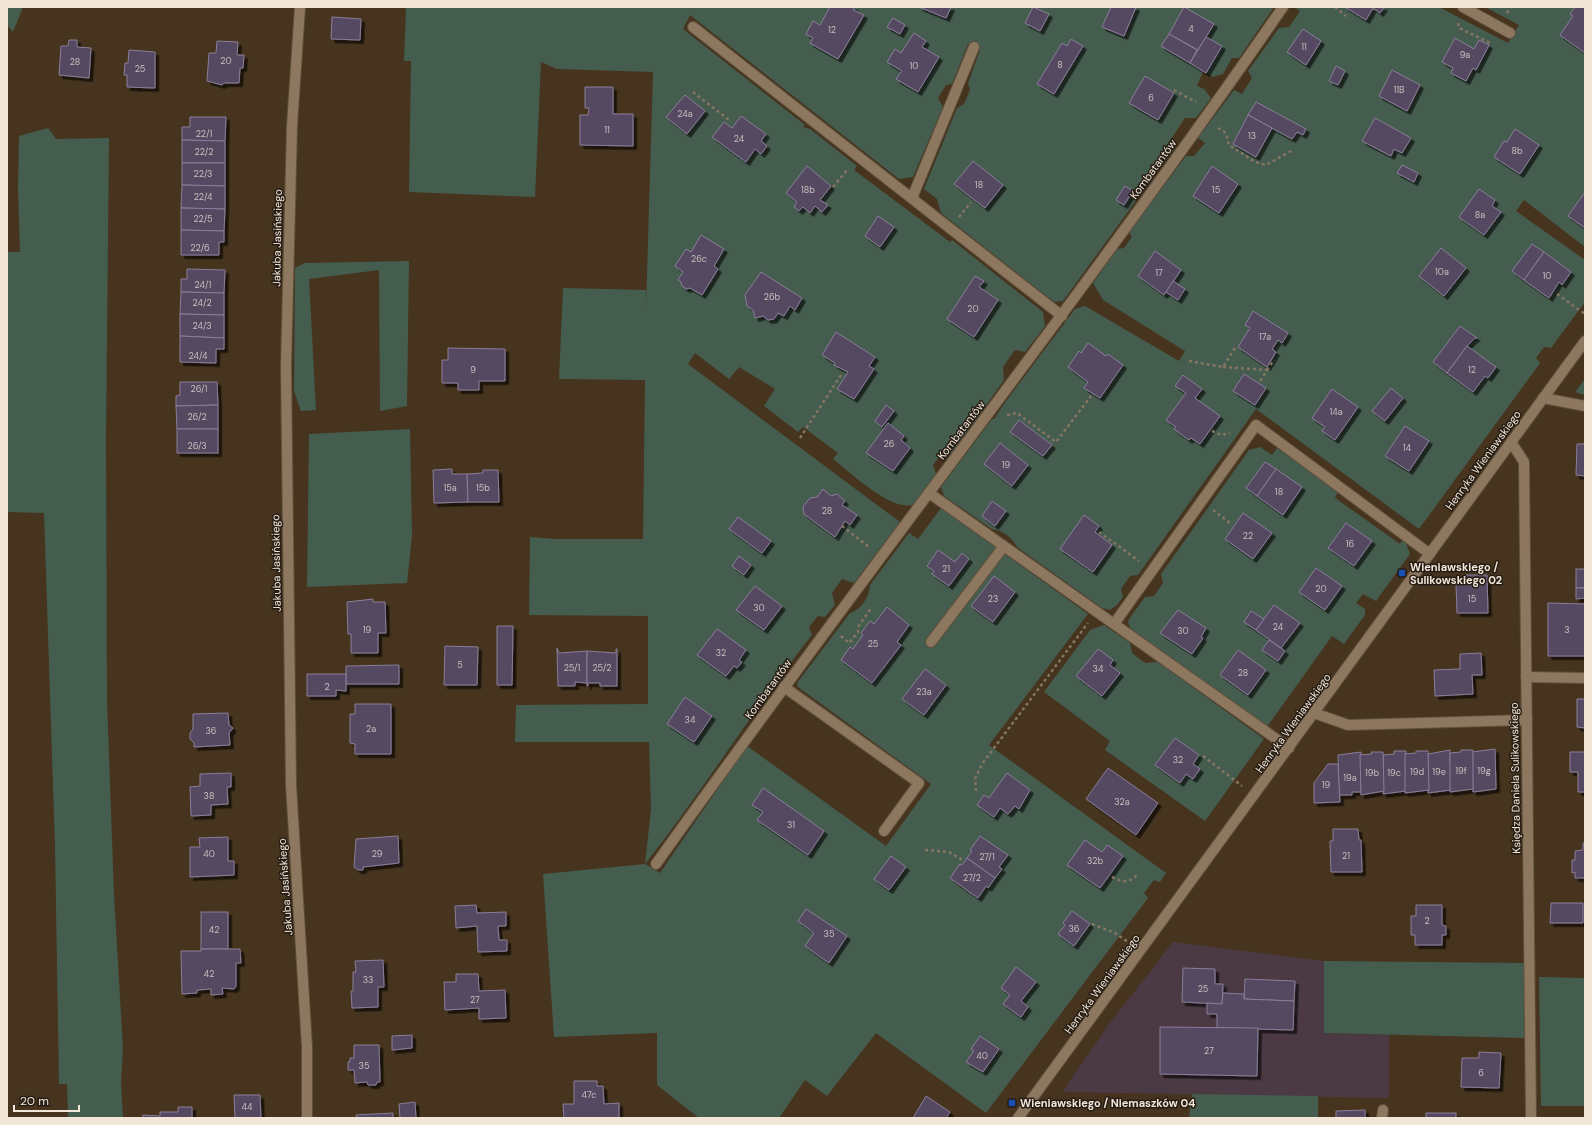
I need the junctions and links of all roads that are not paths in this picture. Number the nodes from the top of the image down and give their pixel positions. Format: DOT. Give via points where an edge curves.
graph roads {
  1 [pos="300,7"];
  2 [pos="1283,7"];
  3 [pos="1463,7"];
  4 [pos="693,27"];
  5 [pos="1510,33"];
  6 [pos="974,46"];
  7 [pos="912,198"];
  8 [pos="1062,316"];
  9 [pos="1585,341"];
  10 [pos="1543,398"];
  11 [pos="1585,406"];
  12 [pos="1511,442"];
  13 [pos="929,493"];
  14 [pos="1004,546"];
  15 [pos="1430,554"];
  16 [pos="1114,624"];
  17 [pos="931,642"];
  18 [pos="1526,677"];
  19 [pos="1585,678"];
  20 [pos="784,687"];
  21 [pos="1314,713"];
  22 [pos="1527,720"];
  23 [pos="1289,748"];
  24 [pos="884,831"];
  25 [pos="656,864"];
  26 [pos="307,1118"];
  27 [pos="1018,1118"];
  28 [pos="1531,1118"];
  1 -- 26 [label="street, Jakuba Jasińskiego" via="290,187 286,373 291,785 307,1046"];
  2 -- 8 [label="street, Kombatantów"];
  3 -- 5 [label="street"];
  4 -- 7 [label="street"];
  6 -- 7 [label="street"];
  7 -- 8 [label="street"];
  8 -- 13 [label="street, Kombatantów"];
  9 -- 10 [label="street, Henryka Wieniawskiego"];
  10 -- 11 [label="street"];
  10 -- 12 [label="street, Henryka Wieniawskiego"];
  12 -- 15 [label="street, Henryka Wieniawskiego"];
  12 -- 18 [label="street, Księdza Daniela Sulikowskiego" via="1524,462"];
  13 -- 14 [label="street"];
  13 -- 20 [label="street, Kombatantów"];
  14 -- 16 [label="street"];
  14 -- 17 [label="street"];
  15 -- 16 [label="street" via="1256,424"];
  15 -- 21 [label="street, Henryka Wieniawskiego"];
  16 -- 23 [label="street"];
  18 -- 19 [label="street"];
  18 -- 22 [label="street, Księdza Daniela Sulikowskiego"];
  20 -- 24 [label="street" via="919,784"];
  20 -- 25 [label="street, Kombatantów"];
  21 -- 22 [label="street" via="1348,725"];
  21 -- 23 [label="street, Henryka Wieniawskiego"];
  22 -- 28 [label="street, Księdza Daniela Sulikowskiego"];
  23 -- 27 [label="street, Henryka Wieniawskiego"];
}
